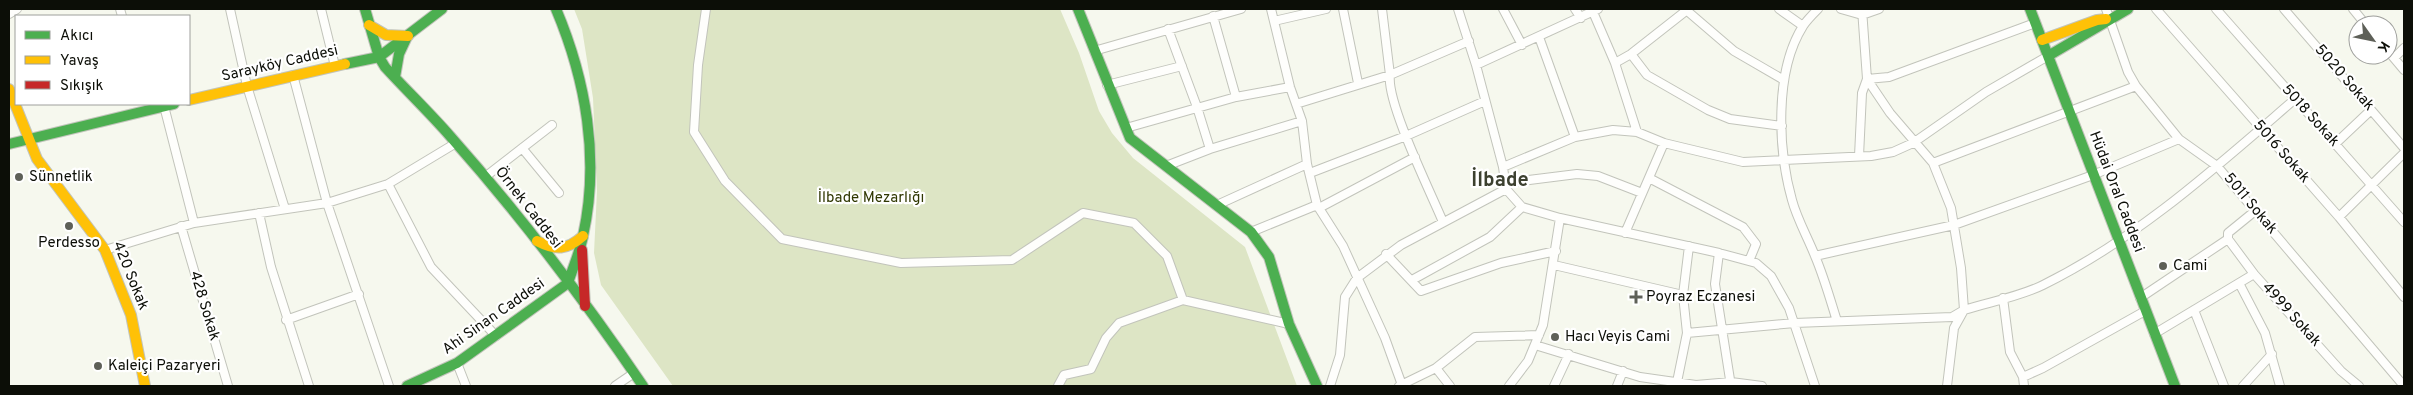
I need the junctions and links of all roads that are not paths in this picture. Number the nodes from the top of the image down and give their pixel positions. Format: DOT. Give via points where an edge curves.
graph roads {
  1 [pos="17,9"];
  2 [pos="230,9"];
  3 [pos="320,9"];
  4 [pos="365,9"];
  5 [pos="442,9"];
  6 [pos="556,9"];
  7 [pos="706,9"];
  8 [pos="1078,9"];
  9 [pos="1241,9"];
  10 [pos="1271,9"];
  11 [pos="1326,9"];
  12 [pos="1343,9"];
  13 [pos="1383,9"];
  14 [pos="1458,9"];
  15 [pos="1503,9"];
  16 [pos="1575,9"];
  17 [pos="1779,9"];
  18 [pos="1818,9"];
  19 [pos="1841,9"];
  20 [pos="1879,9"];
  21 [pos="2030,9"];
  22 [pos="2128,9"];
  23 [pos="2156,9"];
  24 [pos="2216,9"];
  25 [pos="2284,9"];
  26 [pos="1316,10"];
  27 [pos="1596,10"];
  28 [pos="1686,10"];
  29 [pos="1862,12"];
  30 [pos="9,14"];
  31 [pos="2108,14"];
  32 [pos="1213,16"];
  33 [pos="1581,18"];
  34 [pos="1274,21"];
  35 [pos="2035,23"];
  36 [pos="369,25"];
  37 [pos="1803,26"];
  38 [pos="1168,29"];
  39 [pos="408,36"];
  40 [pos="1539,37"];
  41 [pos="2042,40"];
  42 [pos="1469,42"];
  43 [pos="1522,45"];
  44 [pos="1094,51"];
  45 [pos="1631,54"];
  46 [pos="2048,56"];
  47 [pos="379,57"];
  48 [pos="1615,63"];
  49 [pos="1476,65"];
  50 [pos="335,66"];
  51 [pos="1182,66"];
  52 [pos="293,75"];
  53 [pos="1390,75"];
  54 [pos="394,77"];
  55 [pos="1868,79"];
  56 [pos="1784,80"];
  57 [pos="1358,84"];
  58 [pos="1107,85"];
  59 [pos="247,86"];
  60 [pos="2136,86"];
  61 [pos="1290,87"];
  62 [pos="9,89"];
  63 [pos="1236,97"];
  64 [pos="2295,99"];
  65 [pos="190,100"];
  66 [pos="1486,101"];
  67 [pos="1296,104"];
  68 [pos="169,105"];
  69 [pos="145,107"];
  70 [pos="1197,107"];
  71 [pos="2371,110"];
  72 [pos="2069,113"];
  73 [pos="1302,121"];
  74 [pos="552,125"];
  75 [pos="1782,126"];
  76 [pos="1126,128"];
  77 [pos="2260,129"];
  78 [pos="1637,132"];
  79 [pos="1406,136"];
  80 [pos="1575,137"];
  81 [pos="2179,139"];
  82 [pos="28,140"];
  83 [pos="456,143"];
  84 [pos="1913,143"];
  85 [pos="9,144"];
  86 [pos="1664,144"];
  87 [pos="2335,144"];
  88 [pos="522,148"];
  89 [pos="2404,148"];
  90 [pos="1210,149"];
  91 [pos="2404,153"];
  92 [pos="1859,156"];
  93 [pos="1415,158"];
  94 [pos="1784,160"];
  95 [pos="1933,163"];
  96 [pos="1308,164"];
  97 [pos="1166,166"];
  98 [pos="2217,166"];
  99 [pos="1503,167"];
  100 [pos="1310,173"];
  101 [pos="2093,175"];
  102 [pos="485,177"];
  103 [pos="1649,178"];
  104 [pos="388,184"];
  105 [pos="1506,186"];
  106 [pos="2372,186"];
  107 [pos="559,193"];
  108 [pos="1642,193"];
  109 [pos="327,203"];
  110 [pos="1216,205"];
  111 [pos="1318,206"];
  112 [pos="1522,207"];
  113 [pos="286,208"];
  114 [pos="2255,211"];
  115 [pos="259,214"];
  116 [pos="1560,218"];
  117 [pos="2339,218"];
  118 [pos="194,222"];
  119 [pos="1443,222"];
  120 [pos="2404,222"];
  121 [pos="1954,224"];
  122 [pos="181,226"];
  123 [pos="1251,232"];
  124 [pos="1625,233"];
  125 [pos="582,236"];
  126 [pos="2228,239"];
  127 [pos="537,241"];
  128 [pos="2120,242"];
  129 [pos="1689,246"];
  130 [pos="105,250"];
  131 [pos="1556,251"];
  132 [pos="1720,252"];
  133 [pos="1386,254"];
  134 [pos="1815,256"];
  135 [pos="1749,261"];
  136 [pos="1554,265"];
  137 [pos="2254,274"];
  138 [pos="1357,278"];
  139 [pos="1412,280"];
  140 [pos="568,283"];
  141 [pos="2239,283"];
  142 [pos="359,294"];
  143 [pos="1683,294"];
  144 [pos="2404,297"];
  145 [pos="2004,298"];
  146 [pos="2140,298"];
  147 [pos="1183,300"];
  148 [pos="585,306"];
  149 [pos="1964,310"];
  150 [pos="2194,310"];
  151 [pos="2146,311"];
  152 [pos="286,320"];
  153 [pos="1837,321"];
  154 [pos="1795,323"];
  155 [pos="1289,324"];
  156 [pos="1721,329"];
  157 [pos="1687,333"];
  158 [pos="2154,334"];
  159 [pos="1539,335"];
  160 [pos="496,336"];
  161 [pos="1535,345"];
  162 [pos="1569,354"];
  163 [pos="2272,354"];
  164 [pos="457,363"];
  165 [pos="1436,368"];
  166 [pos="1623,371"];
  167 [pos="634,373"];
  168 [pos="2023,376"];
  169 [pos="1677,382"];
  170 [pos="1731,384"];
  171 [pos="145,386"];
  172 [pos="228,386"];
  173 [pos="309,386"];
  174 [pos="389,386"];
  175 [pos="407,386"];
  176 [pos="466,386"];
  177 [pos="615,386"];
  178 [pos="643,386"];
  179 [pos="1058,386"];
  180 [pos="1317,386"];
  181 [pos="1330,386"];
  182 [pos="1401,386"];
  183 [pos="1450,386"];
  184 [pos="1509,386"];
  185 [pos="1554,386"];
  186 [pos="1617,386"];
  187 [pos="1762,386"];
  188 [pos="1815,386"];
  189 [pos="1947,386"];
  190 [pos="2024,386"];
  191 [pos="2175,386"];
  192 [pos="2224,386"];
  193 [pos="2243,386"];
  194 [pos="2280,386"];
  195 [pos="2359,386"];
  196 [pos="2404,386"];
  1 -- 30 [label="street"];
  2 -- 59 [label="street"];
  3 -- 50 [label="street"];
  4 -- 36 [label="street, Örnek Caddesi"];
  5 -- 39 [label="street"];
  6 -- 125 [label="street" via="583,85 588,165"];
  7 -- 147 [label="street" via="698,64 694,132 725,181 782,239 901,263 1012,260 1083,213 1134,222 1168,256"];
  8 -- 44 [label="street"];
  9 -- 32 [label="street"];
  10 -- 34 [label="street"];
  11 -- 26 [label="street"];
  12 -- 57 [label="street"];
  13 -- 53 [label="street"];
  14 -- 42 [label="street"];
  15 -- 43 [label="street"];
  16 -- 33 [label="street"];
  17 -- 37 [label="street"];
  18 -- 37 [label="street"];
  19 -- 29 [label="street"];
  20 -- 29 [label="street"];
  21 -- 35 [label="street, Hüdai Oral Caddesi"];
  22 -- 31 [label="street"];
  23 -- 77 [label="street, 5016 Sokak"];
  24 -- 64 [label="street, 5018 Sokak"];
  25 -- 71 [label="street, 5020 Sokak"];
  26 -- 34 [label="street"];
  27 -- 33 [label="street"];
  27 -- 48 [label="street"];
  28 -- 45 [label="street"];
  28 -- 56 [label="street" via="1734,51"];
  29 -- 55 [label="street"];
  31 -- 41 [label="street"];
  31 -- 46 [label="street"];
  31 -- 60 [label="street, 5011 Sokak"];
  32 -- 38 [label="street"];
  32 -- 63 [label="street"];
  33 -- 40 [label="street"];
  34 -- 61 [label="street"];
  35 -- 41 [label="street, Hüdai Oral Caddesi"];
  35 -- 55 [label="street" via="1889,77"];
  36 -- 39 [label="street" via="386,35"];
  36 -- 47 [label="street, Örnek Caddesi"];
  37 -- 56 [label="street" via="1792,49"];
  38 -- 44 [label="street"];
  38 -- 51 [label="street"];
  39 -- 47 [label="street"];
  39 -- 54 [label="street" via="399,54"];
  40 -- 43 [label="street"];
  40 -- 80 [label="street"];
  41 -- 46 [label="street, Hüdai Oral Caddesi"];
  42 -- 49 [label="street"];
  42 -- 53 [label="street"];
  43 -- 49 [label="street"];
  44 -- 58 [label="street"];
  45 -- 48 [label="street"];
  45 -- 75 [label="street" via="1646,75 1708,110 1730,119"];
  46 -- 72 [label="street, Hüdai Oral Caddesi"];
  46 -- 84 [label="street" via="1986,92"];
  47 -- 50 [label="street, Sarayköy Caddesi"];
  47 -- 54 [label="street, Örnek Caddesi"];
  48 -- 78 [label="street"];
  49 -- 66 [label="street"];
  50 -- 52 [label="street, Sarayköy Caddesi"];
  51 -- 58 [label="street"];
  51 -- 70 [label="street"];
  52 -- 59 [label="street, Sarayköy Caddesi"];
  52 -- 109 [label="street"];
  53 -- 57 [label="street"];
  53 -- 79 [label="street" via="1389,84"];
  54 -- 83 [label="street, Örnek Caddesi"];
  55 -- 84 [label="street"];
  55 -- 92 [label="street" via="1862,93"];
  56 -- 75 [label="street"];
  57 -- 67 [label="street"];
  58 -- 76 [label="street"];
  59 -- 65 [label="street, Sarayköy Caddesi"];
  59 -- 113 [label="street"];
  60 -- 72 [label="street"];
  60 -- 81 [label="street, 5011 Sokak"];
  61 -- 63 [label="street"];
  61 -- 67 [label="street"];
  62 -- 82 [label="street, 420 Sokak"];
  63 -- 70 [label="street"];
  64 -- 77 [label="street"];
  64 -- 87 [label="street, 5018 Sokak"];
  66 -- 79 [label="street"];
  66 -- 99 [label="street"];
  67 -- 73 [label="street"];
  68 -- 69 [label="street"];
  68 -- 118 [label="street"];
  69 -- 82 [label="street"];
  70 -- 76 [label="street"];
  70 -- 90 [label="street"];
  71 -- 87 [label="street"];
  71 -- 89 [label="street, 5020 Sokak"];
  72 -- 95 [label="street"];
  72 -- 101 [label="street, Hüdai Oral Caddesi"];
  73 -- 90 [label="street"];
  73 -- 96 [label="street"];
  74 -- 88 [label="street"];
  75 -- 94 [label="street"];
  76 -- 97 [label="street" via="1130,138"];
  77 -- 98 [label="street"];
  77 -- 117 [label="street, 5016 Sokak"];
  78 -- 80 [label="street" via="1613,130"];
  78 -- 86 [label="street"];
  79 -- 93 [label="street"];
  79 -- 100 [label="street"];
  80 -- 99 [label="street"];
  81 -- 98 [label="street, 5011 Sokak"];
  81 -- 101 [label="street"];
  82 -- 85 [label="street"];
  82 -- 130 [label="street, 420 Sokak" via="37,159"];
  83 -- 102 [label="street, Örnek Caddesi"];
  83 -- 104 [label="street"];
  84 -- 92 [label="street" via="1893,152"];
  84 -- 95 [label="street"];
  86 -- 94 [label="street" via="1743,162"];
  86 -- 103 [label="street"];
  87 -- 106 [label="street, 5018 Sokak"];
  88 -- 102 [label="street"];
  88 -- 107 [label="street"];
  90 -- 97 [label="street"];
  91 -- 106 [label="street"];
  92 -- 94 [label="street"];
  93 -- 111 [label="street"];
  93 -- 119 [label="street"];
  94 -- 134 [label="street" via="1792,201"];
  95 -- 121 [label="street" via="1946,193"];
  96 -- 100 [label="street"];
  96 -- 110 [label="street"];
  97 -- 110 [label="street"];
  98 -- 114 [label="street, 5011 Sokak"];
  98 -- 128 [label="street" via="2179,199"];
  99 -- 105 [label="street"];
  100 -- 111 [label="street"];
  101 -- 121 [label="street"];
  101 -- 128 [label="street, Hüdai Oral Caddesi"];
  102 -- 127 [label="street, Örnek Caddesi"];
  103 -- 108 [label="street"];
  103 -- 135 [label="street" via="1743,227 1756,244"];
  104 -- 109 [label="street"];
  104 -- 160 [label="street" via="431,267"];
  105 -- 108 [label="street" via="1577,174 1598,176"];
  105 -- 112 [label="street"];
  105 -- 119 [label="street"];
  106 -- 117 [label="street"];
  106 -- 120 [label="street, 5018 Sokak"];
  108 -- 124 [label="street"];
  109 -- 113 [label="street"];
  109 -- 142 [label="street"];
  110 -- 123 [label="street"];
  111 -- 123 [label="street"];
  111 -- 138 [label="street" via="1343,246"];
  112 -- 116 [label="street"];
  112 -- 139 [label="street" via="1490,237"];
  113 -- 115 [label="street"];
  114 -- 126 [label="street" via="2228,233"];
  114 -- 196 [label="street, 5011 Sokak"];
  115 -- 118 [label="street"];
  115 -- 152 [label="street"];
  116 -- 124 [label="street"];
  116 -- 131 [label="street"];
  117 -- 144 [label="street, 5016 Sokak"];
  118 -- 122 [label="street"];
  119 -- 133 [label="street"];
  121 -- 134 [label="street"];
  121 -- 149 [label="street"];
  122 -- 130 [label="street"];
  122 -- 172 [label="street, 428 Sokak"];
  123 -- 155 [label="street" via="1269,257"];
  124 -- 129 [label="street"];
  125 -- 127 [label="street" via="565,249 558,250"];
  125 -- 140 [label="street"];
  125 -- 148 [label="street"];
  126 -- 137 [label="street, 4999 Sokak"];
  126 -- 146 [label="street"];
  127 -- 140 [label="street, Örnek Caddesi"];
  128 -- 145 [label="street" via="2041,286"];
  128 -- 146 [label="street, Hüdai Oral Caddesi"];
  129 -- 132 [label="street"];
  129 -- 143 [label="street"];
  130 -- 171 [label="street, 420 Sokak" via="131,314"];
  131 -- 136 [label="street"];
  131 -- 139 [label="street" via="1502,263 1421,290"];
  132 -- 135 [label="street"];
  132 -- 156 [label="street" via="1715,284"];
  133 -- 138 [label="street"];
  133 -- 139 [label="street"];
  134 -- 153 [label="street"];
  135 -- 154 [label="street" via="1771,276"];
  136 -- 143 [label="street"];
  136 -- 159 [label="street"];
  137 -- 141 [label="street"];
  137 -- 195 [label="street, 4999 Sokak" via="2341,371"];
  138 -- 181 [label="street" via="1345,297 1340,354"];
  138 -- 182 [label="street" via="1385,338"];
  140 -- 148 [label="street, Örnek Caddesi"];
  140 -- 160 [label="street, Ahi Sinan Caddesi"];
  141 -- 150 [label="street"];
  141 -- 163 [label="street" via="2265,333"];
  142 -- 152 [label="street"];
  142 -- 174 [label="street"];
  143 -- 157 [label="street"];
  145 -- 149 [label="street"];
  145 -- 168 [label="street" via="2010,352"];
  146 -- 151 [label="street, Hüdai Oral Caddesi"];
  147 -- 155 [label="street"];
  147 -- 179 [label="street" via="1120,323 1106,338 1091,369 1064,375"];
  148 -- 167 [label="street, Örnek Caddesi"];
  149 -- 153 [label="street" via="1952,317"];
  149 -- 189 [label="street" via="1954,328"];
  150 -- 158 [label="street"];
  150 -- 192 [label="street"];
  151 -- 158 [label="street, Hüdai Oral Caddesi"];
  151 -- 168 [label="street"];
  152 -- 173 [label="street"];
  153 -- 154 [label="street"];
  154 -- 156 [label="street"];
  154 -- 188 [label="street"];
  155 -- 180 [label="street"];
  156 -- 157 [label="street"];
  156 -- 170 [label="street"];
  157 -- 169 [label="street"];
  158 -- 191 [label="street, Hüdai Oral Caddesi"];
  159 -- 161 [label="street"];
  159 -- 165 [label="street" via="1475,337"];
  160 -- 164 [label="street, Ahi Sinan Caddesi"];
  161 -- 162 [label="street"];
  161 -- 184 [label="street" via="1528,361"];
  162 -- 166 [label="street"];
  162 -- 185 [label="street"];
  163 -- 193 [label="street"];
  163 -- 194 [label="street"];
  164 -- 175 [label="street, Ahi Sinan Caddesi"];
  164 -- 176 [label="street"];
  165 -- 182 [label="street"];
  165 -- 183 [label="street"];
  166 -- 169 [label="street"];
  166 -- 186 [label="street"];
  167 -- 177 [label="street"];
  167 -- 178 [label="street, Örnek Caddesi"];
  168 -- 190 [label="street"];
  169 -- 170 [label="street"];
  170 -- 187 [label="street"];
}
